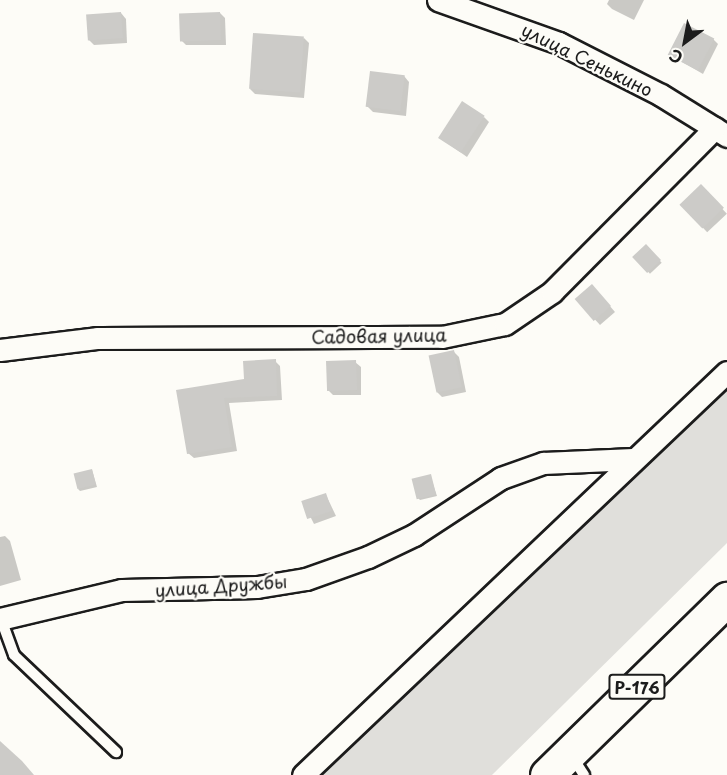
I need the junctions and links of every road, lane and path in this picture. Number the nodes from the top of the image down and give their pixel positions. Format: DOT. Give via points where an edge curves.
graph roads {
  1 [pos="438,0"];
  2 [pos="721,132"];
  3 [pos="0,350"];
  4 [pos="727,372"];
  5 [pos="633,459"];
  6 [pos="727,599"];
  7 [pos="1,619"];
  8 [pos="116,752"];
  9 [pos="567,768"];
  10 [pos="303,775"];
  1 -- 2 [label="street, улица Сенькино" via="559,43"];
  2 -- 3 [label="street, Садовая улица" via="552,292 505,324 442,337 98,338"];
  4 -- 5 [label="street"];
  5 -- 7 [label="street, улица Дружбы" via="543,463 501,478 414,535 368,557 306,579 257,587 122,590"];
  5 -- 10 [label="street"];
  6 -- 9 [label="main road, Р-176"];
  7 -- 8 [label="lane" via="14,656"];
}
